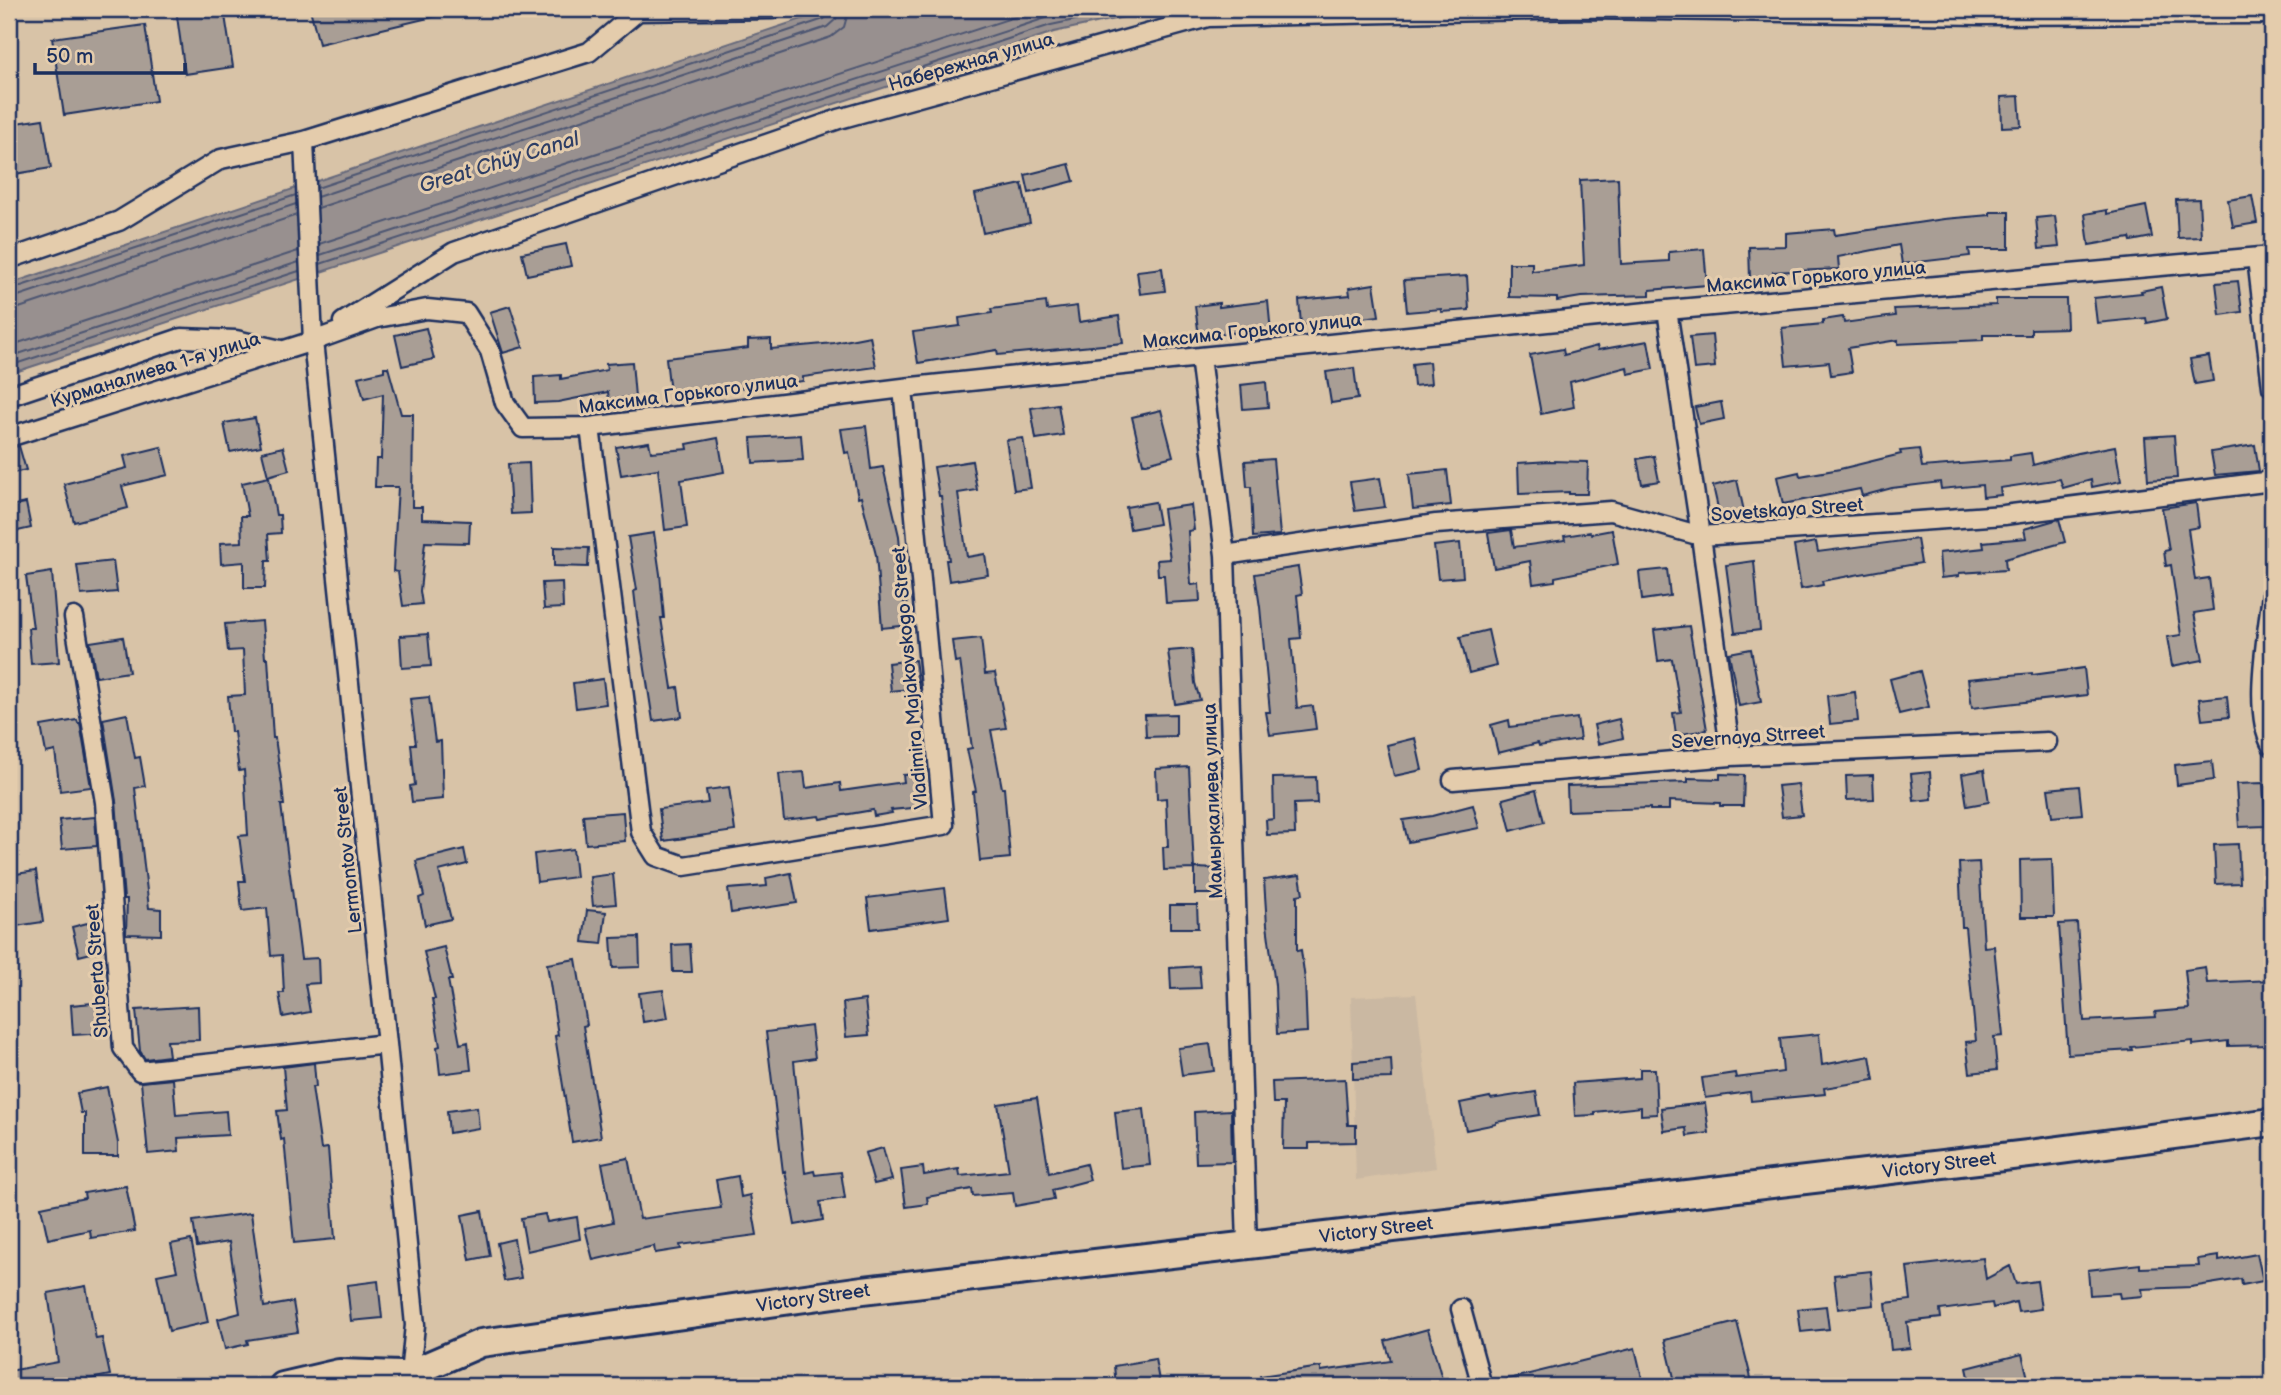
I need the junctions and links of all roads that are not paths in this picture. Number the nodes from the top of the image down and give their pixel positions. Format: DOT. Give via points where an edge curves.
graph roads {
  1 [pos="772,9"];
  2 [pos="2272,14"];
  3 [pos="304,141"];
  4 [pos="2264,257"];
  5 [pos="9,259"];
  6 [pos="1667,310"];
  7 [pos="313,341"];
  8 [pos="282,351"];
  9 [pos="1200,356"];
  10 [pos="2272,387"];
  11 [pos="903,388"];
  12 [pos="9,396"];
  13 [pos="590,427"];
  14 [pos="9,437"];
  15 [pos="2272,481"];
  16 [pos="1701,536"];
  17 [pos="1225,555"];
  18 [pos="2272,593"];
  19 [pos="74,617"];
  20 [pos="2047,742"];
  21 [pos="2272,746"];
  22 [pos="1731,756"];
  23 [pos="1453,780"];
  24 [pos="387,1044"];
  25 [pos="2272,1122"];
  26 [pos="1247,1245"];
  27 [pos="1461,1308"];
  28 [pos="410,1375"];
  29 [pos="283,1386"];
  30 [pos="381,1386"];
  31 [pos="1482,1386"];
  1 -- 3 [label="street" via="638,11 589,52"];
  2 -- 7 [label="street, Набережная улица" via="1584,9 1208,17 839,119 454,252"];
  3 -- 5 [label="street" via="221,159 119,221"];
  3 -- 7 [label="street, Lermontov Street"];
  4 -- 6 [label="street, Максима Горького улица"];
  4 -- 10 [label="street"];
  6 -- 9 [label="street, Максима Горького улица"];
  6 -- 16 [label="street"];
  7 -- 8 [label="street, Курманалиева 1-я улица"];
  7 -- 13 [label="street, Максима Горького улица" via="377,318 427,309 466,313 490,351 505,403 523,428"];
  7 -- 24 [label="street, Lermontov Street"];
  8 -- 12 [label="street" via="236,340 181,338"];
  8 -- 14 [label="street, Курманалиева 1-я улица"];
  9 -- 11 [label="street, Максима Горького улица"];
  9 -- 17 [label="street, Мамыркалиева улица"];
  11 -- 13 [label="street, Максима Горького улица"];
  11 -- 13 [label="street, Vladimira Majakovskogo Street" via="944,825 684,866 656,856 641,832"];
  15 -- 16 [label="street, Sovetskaya Street" via="2004,515"];
  16 -- 17 [label="street, Sovetskaya Street" via="1611,512 1436,523"];
  16 -- 22 [label="street"];
  17 -- 26 [label="street, Мамыркалиева улица"];
  18 -- 21 [label="street" via="2262,696 2266,736"];
  19 -- 24 [label="street, Shuberta Street" via="105,802 123,1048 140,1071"];
  20 -- 22 [label="street, Severnaya Strreet"];
  22 -- 23 [label="street, Severnaya Strreet"];
  24 -- 28 [label="street, Lermontov Street" via="415,1325"];
  25 -- 26 [label="main road, Victory Street"];
  26 -- 28 [label="main road, Victory Street" via="863,1290 481,1343"];
  27 -- 31 [label="street"];
  28 -- 29 [label="main road" via="339,1373"];
  28 -- 30 [label="main road, Victory Street"];
}
